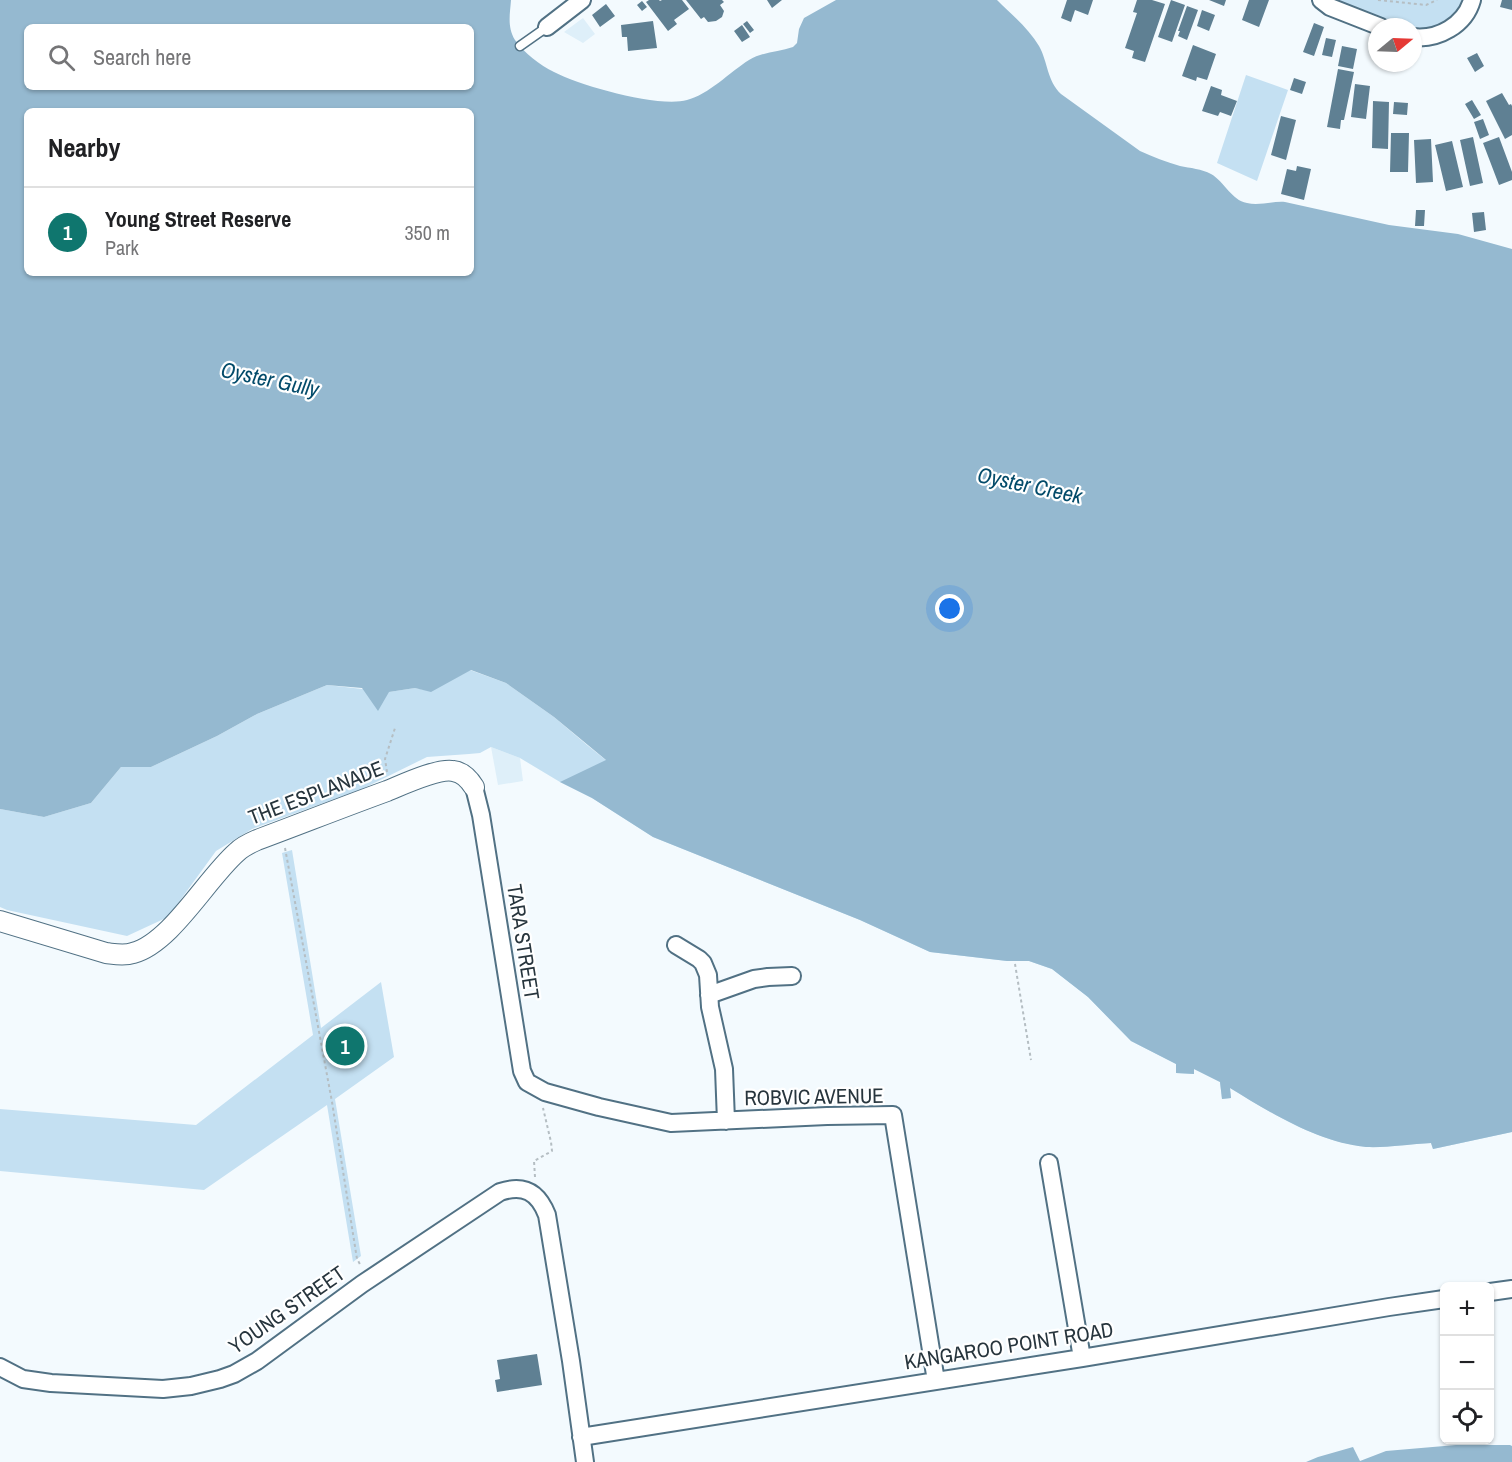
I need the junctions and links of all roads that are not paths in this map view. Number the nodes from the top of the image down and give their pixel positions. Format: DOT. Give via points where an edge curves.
graph roads {
  1 [pos="582,0"];
  2 [pos="1321,0"];
  3 [pos="1472,0"];
  4 [pos="1368,22"];
  5 [pos="548,27"];
  6 [pos="1422,38"];
  7 [pos="520,46"];
  8 [pos="474,787"];
  9 [pos="0,921"];
  10 [pos="676,945"];
  11 [pos="792,976"];
  12 [pos="709,995"];
  13 [pos="545,1092"];
  14 [pos="726,1121"];
  15 [pos="1049,1163"];
  16 [pos="1512,1289"];
  17 [pos="1494,1292"];
  18 [pos="1440,1300"];
  19 [pos="1082,1358"];
  20 [pos="0,1367"];
  21 [pos="936,1381"];
  22 [pos="581,1437"];
  23 [pos="585,1462"];
  1 -- 5 [label="street"];
  2 -- 4 [label="street"];
  3 -- 6 [label="street" via="1458,24"];
  5 -- 7 [label="lane"];
  8 -- 9 [label="street, THE ESPLANADE" via="460,773 445,771 256,840 237,852 167,931 131,954 106,953"];
  8 -- 13 [label="street, TARA STREET" via="522,1071 527,1082"];
  10 -- 12 [label="street" via="703,963"];
  11 -- 12 [label="street" via="754,979"];
  12 -- 14 [label="street" via="724,1069"];
  13 -- 14 [label="street, ROBVIC AVENUE" via="671,1123"];
  14 -- 21 [label="street, ROBVIC AVENUE" via="892,1115"];
  15 -- 19 [label="street"];
  16 -- 17 [label="street"];
  18 -- 19 [label="street, KANGAROO POINT ROAD"];
  19 -- 21 [label="street, KANGAROO POINT ROAD"];
  20 -- 22 [label="street, YOUNG STREET" via="23,1379 51,1383 163,1389 206,1383 234,1374 500,1192 519,1188 538,1198 549,1226"];
  21 -- 22 [label="street, KANGAROO POINT ROAD"];
  22 -- 23 [label="street"];
}
